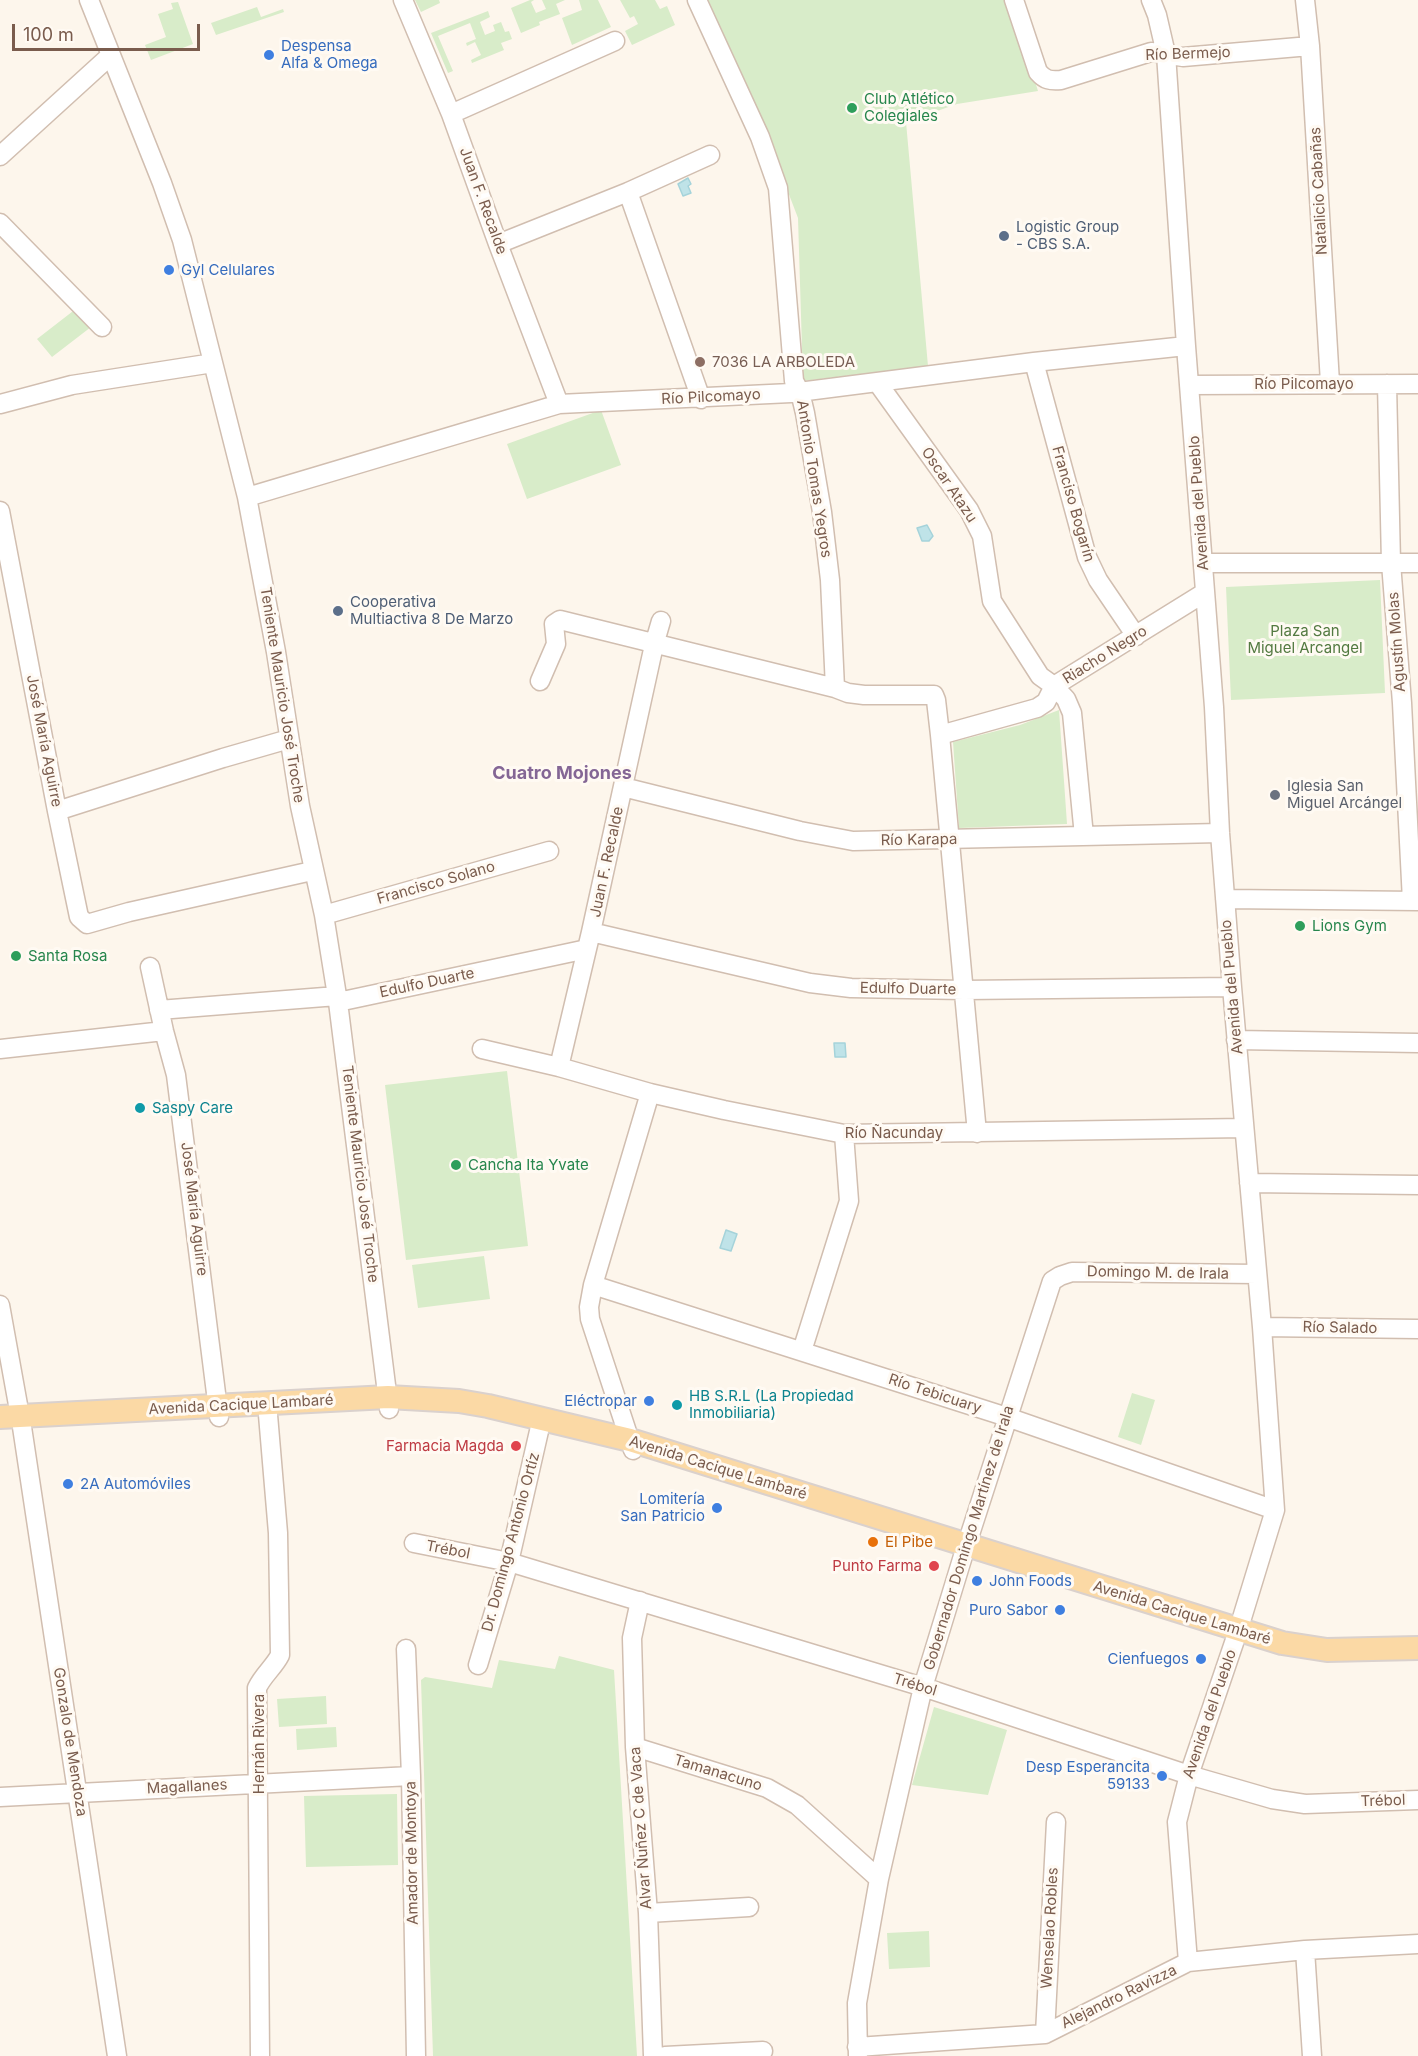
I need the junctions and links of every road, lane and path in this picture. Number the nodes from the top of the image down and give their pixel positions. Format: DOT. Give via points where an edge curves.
graph roads {
  1 [pos="89,0"];
  2 [pos="403,0"];
  3 [pos="697,0"];
  4 [pos="1014,0"];
  5 [pos="1151,0"];
  6 [pos="1305,0"];
  7 [pos="615,41"];
  8 [pos="1310,46"];
  9 [pos="1166,54"];
  10 [pos="111,55"];
  11 [pos="451,114"];
  12 [pos="710,155"];
  13 [pos="0,156"];
  14 [pos="628,192"];
  15 [pos="0,223"];
  16 [pos="498,244"];
  17 [pos="102,327"];
  18 [pos="1186,346"];
  19 [pos="1034,362"];
  20 [pos="213,363"];
  21 [pos="877,382"];
  22 [pos="1330,383"];
  23 [pos="1387,384"];
  24 [pos="1418,384"];
  25 [pos="1190,385"];
  26 [pos="800,392"];
  27 [pos="701,399"];
  28 [pos="0,404"];
  29 [pos="559,404"];
  30 [pos="247,497"];
  31 [pos="0,511"];
  32 [pos="1391,562"];
  33 [pos="1203,563"];
  34 [pos="1418,563"];
  35 [pos="1204,593"];
  36 [pos="9,608"];
  37 [pos="661,621"];
  38 [pos="1136,636"];
  39 [pos="654,645"];
  40 [pos="540,681"];
  41 [pos="1054,687"];
  42 [pos="835,688"];
  43 [pos="940,735"];
  44 [pos="289,739"];
  45 [pos="623,788"];
  46 [pos="57,811"];
  47 [pos="1220,833"];
  48 [pos="1084,836"];
  49 [pos="950,839"];
  50 [pos="549,851"];
  51 [pos="312,871"];
  52 [pos="1225,899"];
  53 [pos="1415,901"];
  54 [pos="324,915"];
  55 [pos="589,940"];
  56 [pos="150,967"];
  57 [pos="1232,987"];
  58 [pos="964,990"];
  59 [pos="338,999"];
  60 [pos="159,1010"];
  61 [pos="164,1030"];
  62 [pos="1236,1040"];
  63 [pos="1418,1043"];
  64 [pos="0,1049"];
  65 [pos="482,1049"];
  66 [pos="559,1067"];
  67 [pos="650,1093"];
  68 [pos="1244,1128"];
  69 [pos="977,1133"];
  70 [pos="844,1134"];
  71 [pos="1249,1183"];
  72 [pos="1418,1185"];
  73 [pos="1257,1274"];
  74 [pos="1060,1275"];
  75 [pos="593,1285"];
  76 [pos="0,1305"];
  77 [pos="1262,1327"];
  78 [pos="1418,1329"];
  79 [pos="802,1351"];
  80 [pos="389,1403"];
  81 [pos="268,1409"];
  82 [pos="219,1412"];
  83 [pos="1007,1418"];
  84 [pos="10,1422"];
  85 [pos="541,1423"];
  86 [pos="641,1449"];
  87 [pos="1275,1510"];
  88 [pos="414,1543"];
  89 [pos="964,1551"];
  90 [pos="509,1562"];
  91 [pos="640,1602"];
  92 [pos="1236,1636"];
  93 [pos="1418,1648"];
  94 [pos="406,1649"];
  95 [pos="1418,1660"];
  96 [pos="478,1665"];
  97 [pos="923,1687"];
  98 [pos="635,1747"];
  99 [pos="1189,1774"];
  100 [pos="411,1776"];
  101 [pos="259,1783"];
  102 [pos="78,1793"];
  103 [pos="0,1797"];
  104 [pos="1418,1800"];
  105 [pos="1056,1822"];
  106 [pos="879,1879"];
  107 [pos="749,1907"];
  108 [pos="648,1913"];
  109 [pos="1418,1944"];
  110 [pos="1305,1950"];
  111 [pos="1188,1962"];
  112 [pos="1045,2034"];
  113 [pos="763,2051"];
  114 [pos="857,2052"];
  115 [pos="117,2056"];
  116 [pos="260,2056"];
  117 [pos="416,2056"];
  118 [pos="653,2056"];
  119 [pos="665,2056"];
  120 [pos="1312,2056"];
  1 -- 10 [label="street, Teniente Mauricio José Troche"];
  2 -- 11 [label="street, Juan F. Recalde"];
  3 -- 26 [label="street, Antonio Tomas Yegros" via="760,137 778,188 794,381"];
  4 -- 9 [label="street, Río Bermejo" via="1038,72 1046,80 1061,80 1153,52"];
  5 -- 9 [label="street, Avenida del Pueblo"];
  6 -- 8 [label="street, Natalicio Cabañas"];
  7 -- 11 [label="street"];
  8 -- 9 [label="street, Río Bermejo" via="1187,57"];
  8 -- 22 [label="street, Natalicio Cabañas"];
  9 -- 18 [label="street, Avenida del Pueblo"];
  10 -- 13 [label="street"];
  10 -- 20 [label="street, Teniente Mauricio José Troche" via="182,240"];
  11 -- 16 [label="street, Juan F. Recalde"];
  12 -- 14 [label="street"];
  14 -- 16 [label="street"];
  14 -- 27 [label="street"];
  15 -- 17 [label="street"];
  16 -- 29 [label="street, Juan F. Recalde"];
  18 -- 19 [label="street, Río Pilcomayo"];
  18 -- 25 [label="street, Avenida del Pueblo"];
  19 -- 21 [label="street, Río Pilcomayo"];
  19 -- 38 [label="street, Franciso Bogarín" via="1087,557"];
  20 -- 28 [label="street" via="72,385"];
  20 -- 30 [label="street, Teniente Mauricio José Troche"];
  21 -- 26 [label="street, Río Pilcomayo"];
  21 -- 41 [label="street, Oscar Atazu" via="969,510 982,536 992,601 1040,676"];
  22 -- 23 [label="street, Río Pilcomayo"];
  22 -- 25 [label="street, Río Pilcomayo"];
  23 -- 24 [label="street, Río Pilcomayo"];
  23 -- 32 [label="street, Agustín Molas"];
  25 -- 33 [label="street, Avenida del Pueblo"];
  26 -- 27 [label="street, Río Pilcomayo"];
  26 -- 42 [label="street, Antonio Tomas Yegros" via="822,512"];
  27 -- 29 [label="street, Río Pilcomayo"];
  29 -- 30 [label="street, Río Pilcomayo"];
  30 -- 44 [label="street, Teniente Mauricio José Troche"];
  31 -- 36 [label="street, José María Aguirre"];
  32 -- 33 [label="street"];
  32 -- 34 [label="street"];
  32 -- 53 [label="street, Agustín Molas"];
  33 -- 35 [label="street, Avenida del Pueblo"];
  35 -- 38 [label="street, Riacho Negro"];
  35 -- 47 [label="street, Avenida del Pueblo"];
  36 -- 46 [label="street, José María Aguirre"];
  37 -- 39 [label="street, Juan F. Recalde"];
  38 -- 41 [label="street, Riacho Negro"];
  39 -- 40 [label="street" via="560,620 554,624 556,644"];
  39 -- 42 [label="street"];
  39 -- 45 [label="street, Juan F. Recalde"];
  41 -- 43 [label="street, Riacho Negro" via="1046,702 1037,708"];
  41 -- 48 [label="street, Oscar Atazu" via="1066,699 1072,713"];
  42 -- 43 [label="street" via="864,695 934,695"];
  43 -- 49 [label="street"];
  44 -- 46 [label="street"];
  44 -- 51 [label="street, Teniente Mauricio José Troche"];
  45 -- 49 [label="street, Río Karapa" via="853,842"];
  45 -- 55 [label="street, Juan F. Recalde"];
  46 -- 51 [label="street, José María Aguirre" via="79,917 87,924"];
  47 -- 48 [label="street, Río Karapa"];
  47 -- 52 [label="street, Avenida del Pueblo"];
  48 -- 49 [label="street, Río Karapa"];
  49 -- 58 [label="street"];
  50 -- 54 [label="street, Francisco Solano"];
  51 -- 54 [label="street, Teniente Mauricio José Troche"];
  52 -- 53 [label="street"];
  52 -- 57 [label="street, Avenida del Pueblo"];
  54 -- 59 [label="street, Teniente Mauricio José Troche"];
  55 -- 58 [label="street, Edulfo Duarte" via="810,983"];
  55 -- 59 [label="street, Edulfo Duarte"];
  55 -- 66 [label="street, Juan F. Recalde"];
  56 -- 60 [label="street, José María Aguirre"];
  57 -- 58 [label="street, Edulfo Duarte"];
  57 -- 62 [label="street, Avenida del Pueblo"];
  58 -- 69 [label="street"];
  59 -- 60 [label="street, Edulfo Duarte"];
  59 -- 80 [label="street, Teniente Mauricio José Troche"];
  60 -- 61 [label="street, José María Aguirre"];
  61 -- 64 [label="street"];
  61 -- 82 [label="street, José María Aguirre" via="176,1075"];
  62 -- 63 [label="street"];
  62 -- 68 [label="street, Avenida del Pueblo"];
  65 -- 66 [label="street, Río Ñacunday"];
  66 -- 67 [label="street, Río Ñacunday"];
  67 -- 70 [label="street, Río Ñacunday"];
  67 -- 75 [label="street"];
  68 -- 69 [label="street, Río Ñacunday"];
  68 -- 71 [label="street, Avenida del Pueblo"];
  69 -- 70 [label="street, Río Ñacunday"];
  70 -- 79 [label="street" via="849,1202"];
  71 -- 72 [label="street"];
  71 -- 73 [label="street, Avenida del Pueblo"];
  73 -- 74 [label="street, Domingo M. de Irala"];
  73 -- 77 [label="street, Avenida del Pueblo"];
  74 -- 83 [label="street, Gobernador Domingo Martínez de Irala" via="1052,1281"];
  75 -- 79 [label="street, Río Tebicuary"];
  75 -- 86 [label="street" via="590,1319"];
  76 -- 84 [label="street, Gonzalo de Mendoza"];
  77 -- 78 [label="street, Río Salado"];
  77 -- 87 [label="street, Avenida del Pueblo"];
  79 -- 83 [label="street, Río Tebicuary"];
  80 -- 81 [label="main road, Avenida Cacique Lambaré"];
  80 -- 85 [label="main road, Avenida Cacique Lambaré"];
  81 -- 82 [label="main road, Avenida Cacique Lambaré"];
  81 -- 101 [label="street, Hernán Rivera" via="278,1533 280,1655 257,1688"];
  82 -- 84 [label="main road, Avenida Cacique Lambaré"];
  83 -- 87 [label="street, Río Tebicuary"];
  83 -- 89 [label="street, Gobernador Domingo Martínez de Irala"];
  84 -- 102 [label="street, Gonzalo de Mendoza"];
  85 -- 86 [label="main road, Avenida Cacique Lambaré"];
  85 -- 90 [label="street, Dr. Domingo Antonio Ortíz"];
  86 -- 89 [label="main road, Avenida Cacique Lambaré"];
  87 -- 92 [label="street, Avenida del Pueblo"];
  88 -- 90 [label="street, Trébol"];
  89 -- 92 [label="main road, Avenida Cacique Lambaré"];
  89 -- 97 [label="street, Gobernador Domingo Martínez de Irala"];
  90 -- 91 [label="street, Trébol"];
  90 -- 96 [label="street, Dr. Domingo Antonio Ortíz"];
  91 -- 97 [label="street, Trébol"];
  91 -- 98 [label="street, Alvar Ñuñez C de Vaca" via="632,1638"];
  92 -- 93 [label="main road, Avenida Cacique Lambaré" via="1327,1650"];
  92 -- 95 [label="main road, Avenida Cacique Lambaré" via="1281,1654 1326,1660"];
  92 -- 99 [label="street, Avenida del Pueblo"];
  94 -- 100 [label="street, Amador de Montoya"];
  97 -- 99 [label="street, Trébol"];
  97 -- 106 [label="street, Gobernador Domingo Martínez de Irala"];
  98 -- 106 [label="street, Tamanacuno" via="767,1788 797,1805"];
  98 -- 108 [label="street, Alvar Ñuñez C de Vaca"];
  99 -- 104 [label="street, Trébol" via="1272,1799 1305,1804"];
  99 -- 111 [label="street, Avenida del Pueblo" via="1177,1822"];
  100 -- 101 [label="street, Magallanes"];
  100 -- 117 [label="street, Amador de Montoya"];
  101 -- 102 [label="street, Magallanes"];
  101 -- 116 [label="street, Hernán Rivera"];
  102 -- 103 [label="street, Magallanes"];
  102 -- 115 [label="street, Gonzalo de Mendoza"];
  105 -- 112 [label="street, Wenselao Robles"];
  106 -- 114 [label="street, Gobernador Domingo Martínez de Irala" via="856,2003"];
  107 -- 108 [label="street"];
  108 -- 118 [label="street, Alvar Ñuñez C de Vaca"];
  109 -- 110 [label="street, Alejandro Ravizza"];
  110 -- 111 [label="street, Alejandro Ravizza"];
  110 -- 120 [label="street"];
  111 -- 112 [label="street, Alejandro Ravizza"];
  112 -- 114 [label="street, Alejandro Ravizza"];
  113 -- 119 [label="street"];
}
